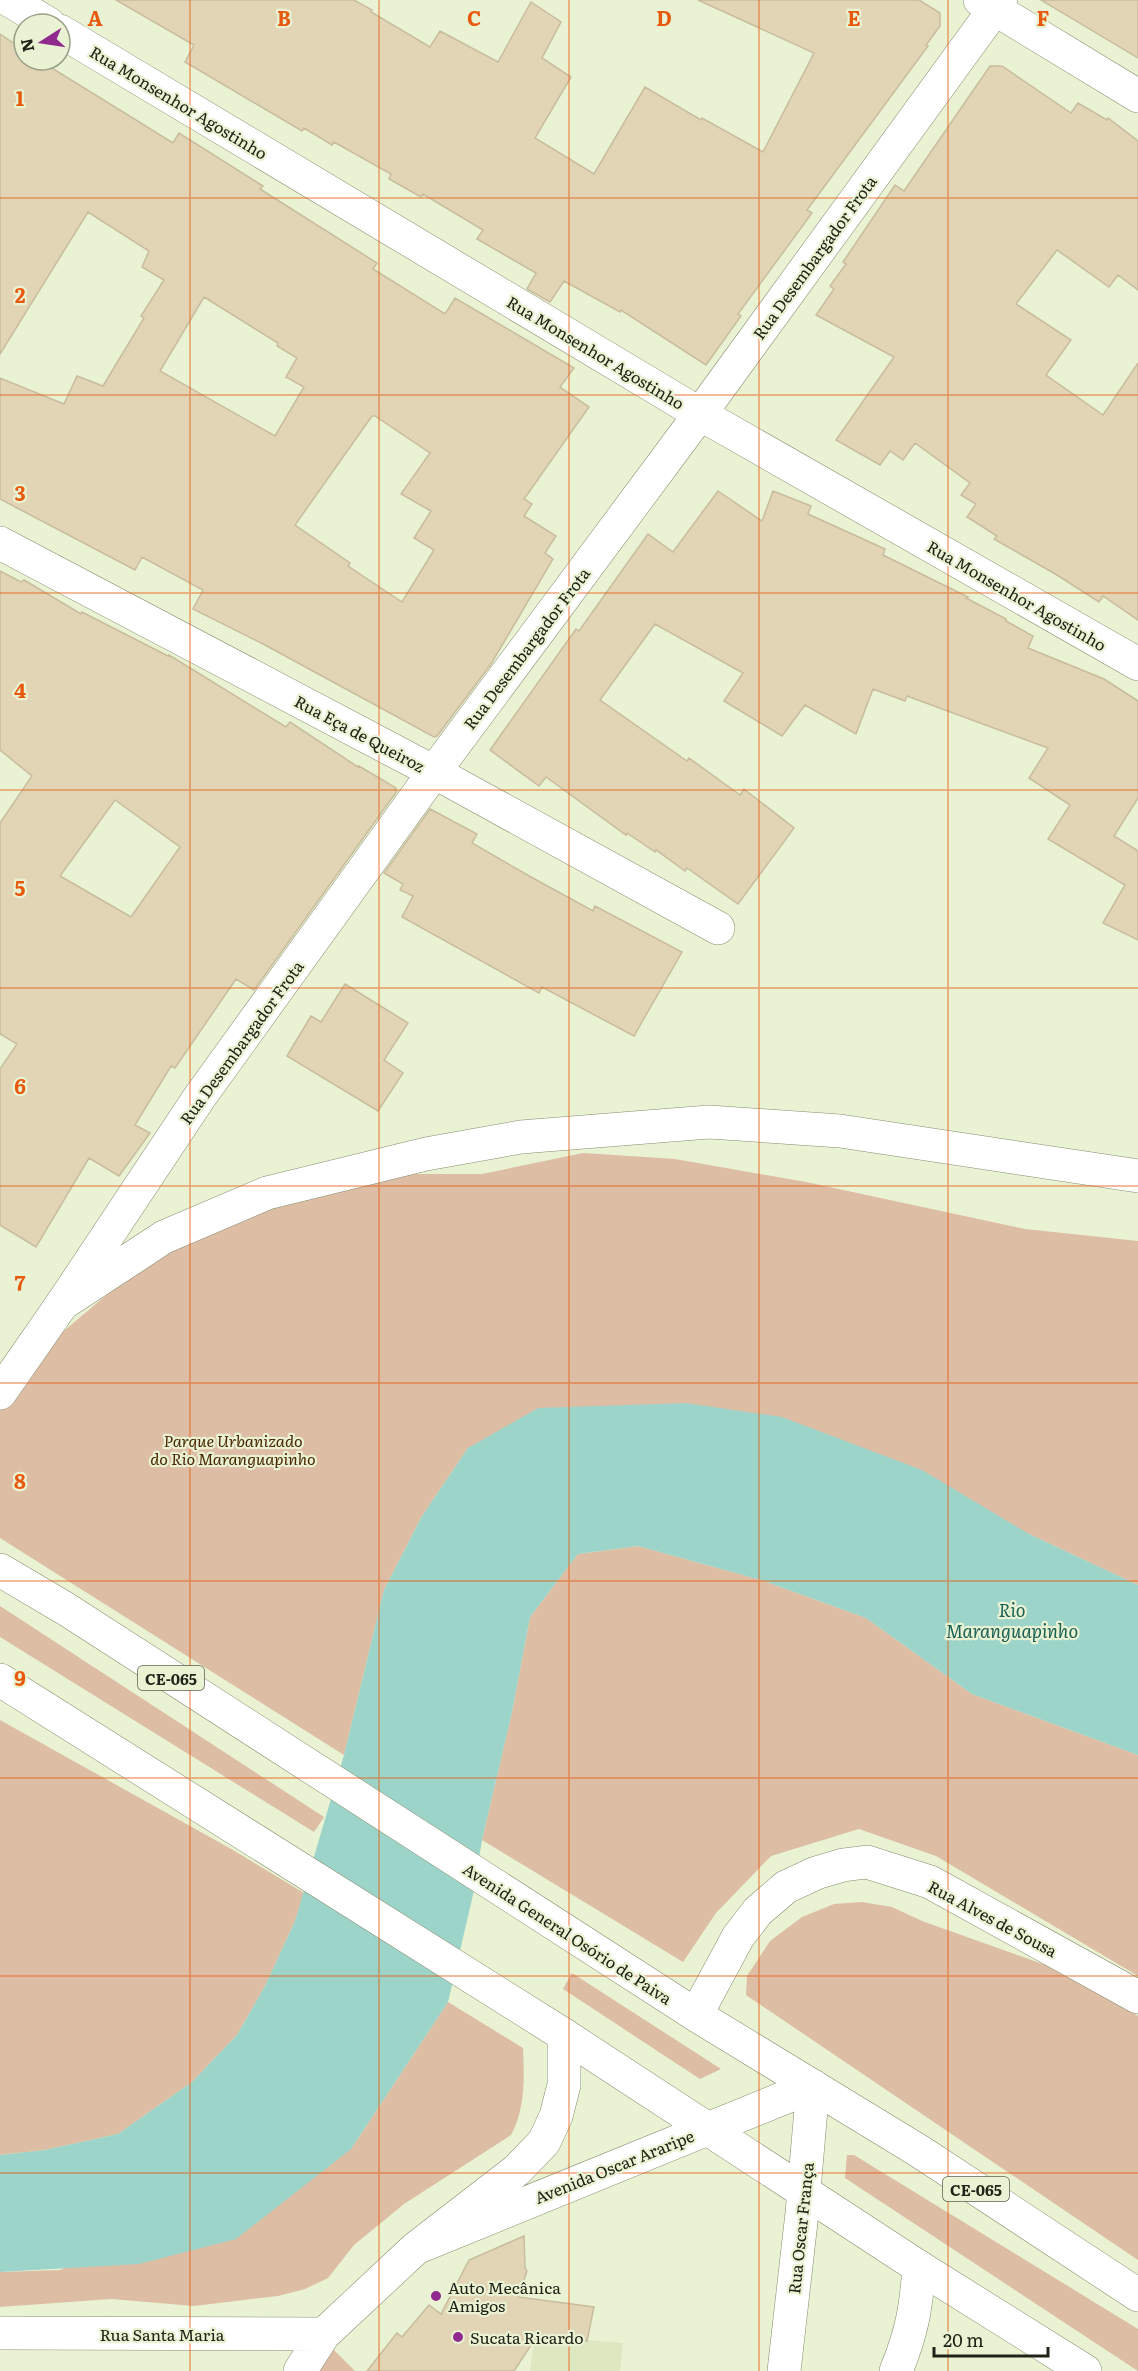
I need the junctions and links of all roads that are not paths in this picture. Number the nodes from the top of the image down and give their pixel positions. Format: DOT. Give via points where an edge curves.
graph roads {
  1 [pos="9,0"];
  2 [pos="992,3"];
  3 [pos="29,12"];
  4 [pos="72,38"];
  5 [pos="1138,96"];
  6 [pos="700,414"];
  7 [pos="0,543"];
  8 [pos="1138,664"];
  9 [pos="434,772"];
  10 [pos="718,928"];
  11 [pos="1138,1176"];
  12 [pos="62,1304"];
  13 [pos="0,1393"];
  14 [pos="0,1570"];
  15 [pos="0,1680"];
  16 [pos="1138,1997"];
  17 [pos="696,2015"];
  18 [pos="564,2035"];
  19 [pos="813,2086"];
  20 [pos="708,2128"];
  21 [pos="804,2192"];
  22 [pos="416,2248"];
  23 [pos="919,2267"];
  24 [pos="1138,2295"];
  25 [pos="0,2333"];
  26 [pos="324,2334"];
  27 [pos="300,2371"];
  28 [pos="784,2371"];
  29 [pos="896,2371"];
  30 [pos="1085,2371"];
  1 -- 3 [label="street"];
  2 -- 5 [label="street"];
  2 -- 6 [label="street, Rua Desembargador Frota"];
  4 -- 6 [label="street, Rua Monsenhor Agostinho"];
  6 -- 8 [label="street, Rua Monsenhor Agostinho"];
  6 -- 9 [label="street, Rua Desembargador Frota"];
  7 -- 9 [label="street, Rua Eça de Queiroz"];
  9 -- 10 [label="street, Rua Eça de Queiroz"];
  9 -- 12 [label="street, Rua Desembargador Frota" via="199,1098"];
  11 -- 12 [label="street" via="840,1131 709,1122 521,1137 426,1154 267,1193 164,1237"];
  12 -- 13 [label="street, Rua Desembargador Frota"];
  14 -- 17 [label="street, Avenida General Osório de Paiva / CE-065"];
  15 -- 18 [label="street"];
  16 -- 17 [label="street, Rua Alves de Sousa" via="930,1882 867,1862 816,1873 786,1887 758,1911 738,1937"];
  17 -- 19 [label="street, Avenida General Osório de Paiva / CE-065"];
  18 -- 20 [label="street"];
  18 -- 22 [label="street, Avenida Oscar Araripe" via="564,2085 544,2142 517,2170"];
  19 -- 20 [label="street, Avenida Oscar Araripe"];
  19 -- 21 [label="street, Rua Oscar França"];
  19 -- 24 [label="street, Avenida General Osório de Paiva / CE-065"];
  20 -- 21 [label="street"];
  20 -- 22 [label="street, Avenida Oscar Araripe"];
  21 -- 23 [label="street"];
  21 -- 28 [label="street, Rua Oscar França"];
  22 -- 26 [label="street, Avenida Oscar Araripe"];
  23 -- 29 [label="street" via="911,2333"];
  23 -- 30 [label="street"];
  25 -- 26 [label="street, Rua Santa Maria"];
  26 -- 27 [label="street, Avenida Oscar Araripe"];
}
